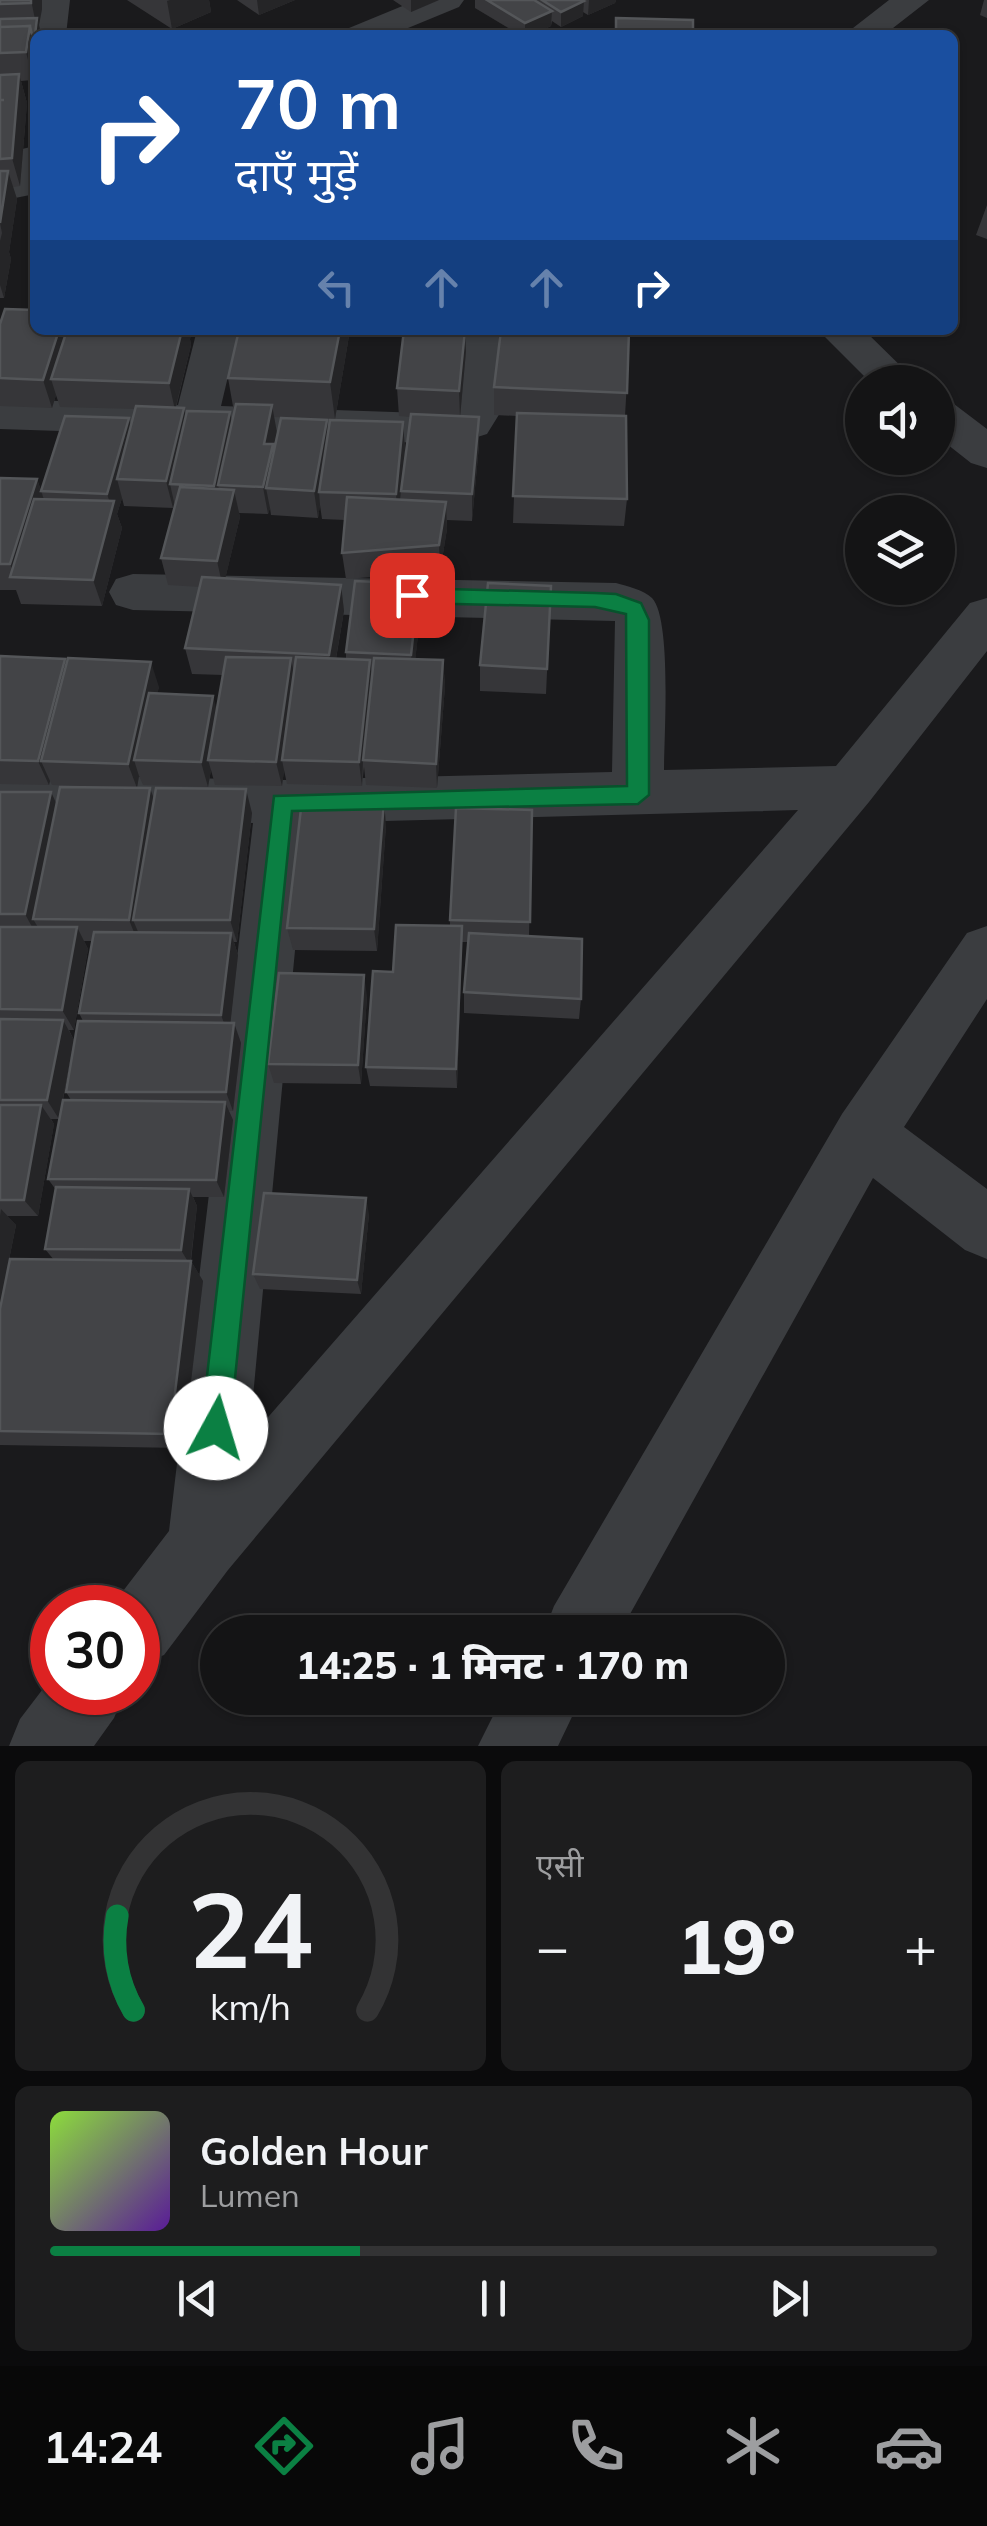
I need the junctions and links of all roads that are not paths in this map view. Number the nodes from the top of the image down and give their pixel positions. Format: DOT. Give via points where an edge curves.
graph roads {
  1 [pos="53,0"];
  2 [pos="446,0"];
  3 [pos="912,0"];
  4 [pos="387,9"];
  5 [pos="50,30"];
  6 [pos="366,30"];
  7 [pos="868,30"];
  8 [pos="217,335"];
  9 [pos="481,335"];
  10 [pos="845,335"];
  11 [pos="878,365"];
  12 [pos="0,414"];
  13 [pos="196,421"];
  14 [pos="955,428"];
  15 [pos="987,452"];
  16 [pos="133,592"];
  17 [pos="987,616"];
  18 [pos="850,787"];
  19 [pos="638,795"];
  20 [pos="0,796"];
  21 [pos="282,802"];
  22 [pos="987,951"];
  23 [pos="864,1134"];
  24 [pos="987,1228"];
  25 [pos="203,1545"];
  26 [pos="160,1601"];
  27 [pos="590,1615"];
  28 [pos="71,1715"];
  29 [pos="534,1715"];
  30 [pos="47,1746"];
  31 [pos="516,1746"];
  1 -- 5 [label="street"];
  2 -- 4 [label="street"];
  3 -- 7 [label="street"];
  4 -- 6 [label="street"];
  8 -- 13 [label="street"];
  9 -- 13 [label="street" via="478,413 455,428"];
  10 -- 11 [label="street"];
  12 -- 13 [label="street"];
  14 -- 15 [label="street"];
  16 -- 19 [label="street" via="616,602 634,609"];
  17 -- 18 [label="street"];
  18 -- 19 [label="street"];
  18 -- 25 [label="street"];
  19 -- 21 [label="street"];
  20 -- 21 [label="street"];
  21 -- 25 [label="street"];
  22 -- 23 [label="street"];
  23 -- 24 [label="street"];
  23 -- 27 [label="street"];
  25 -- 26 [label="street"];
  28 -- 30 [label="street"];
  29 -- 31 [label="street"];
}
